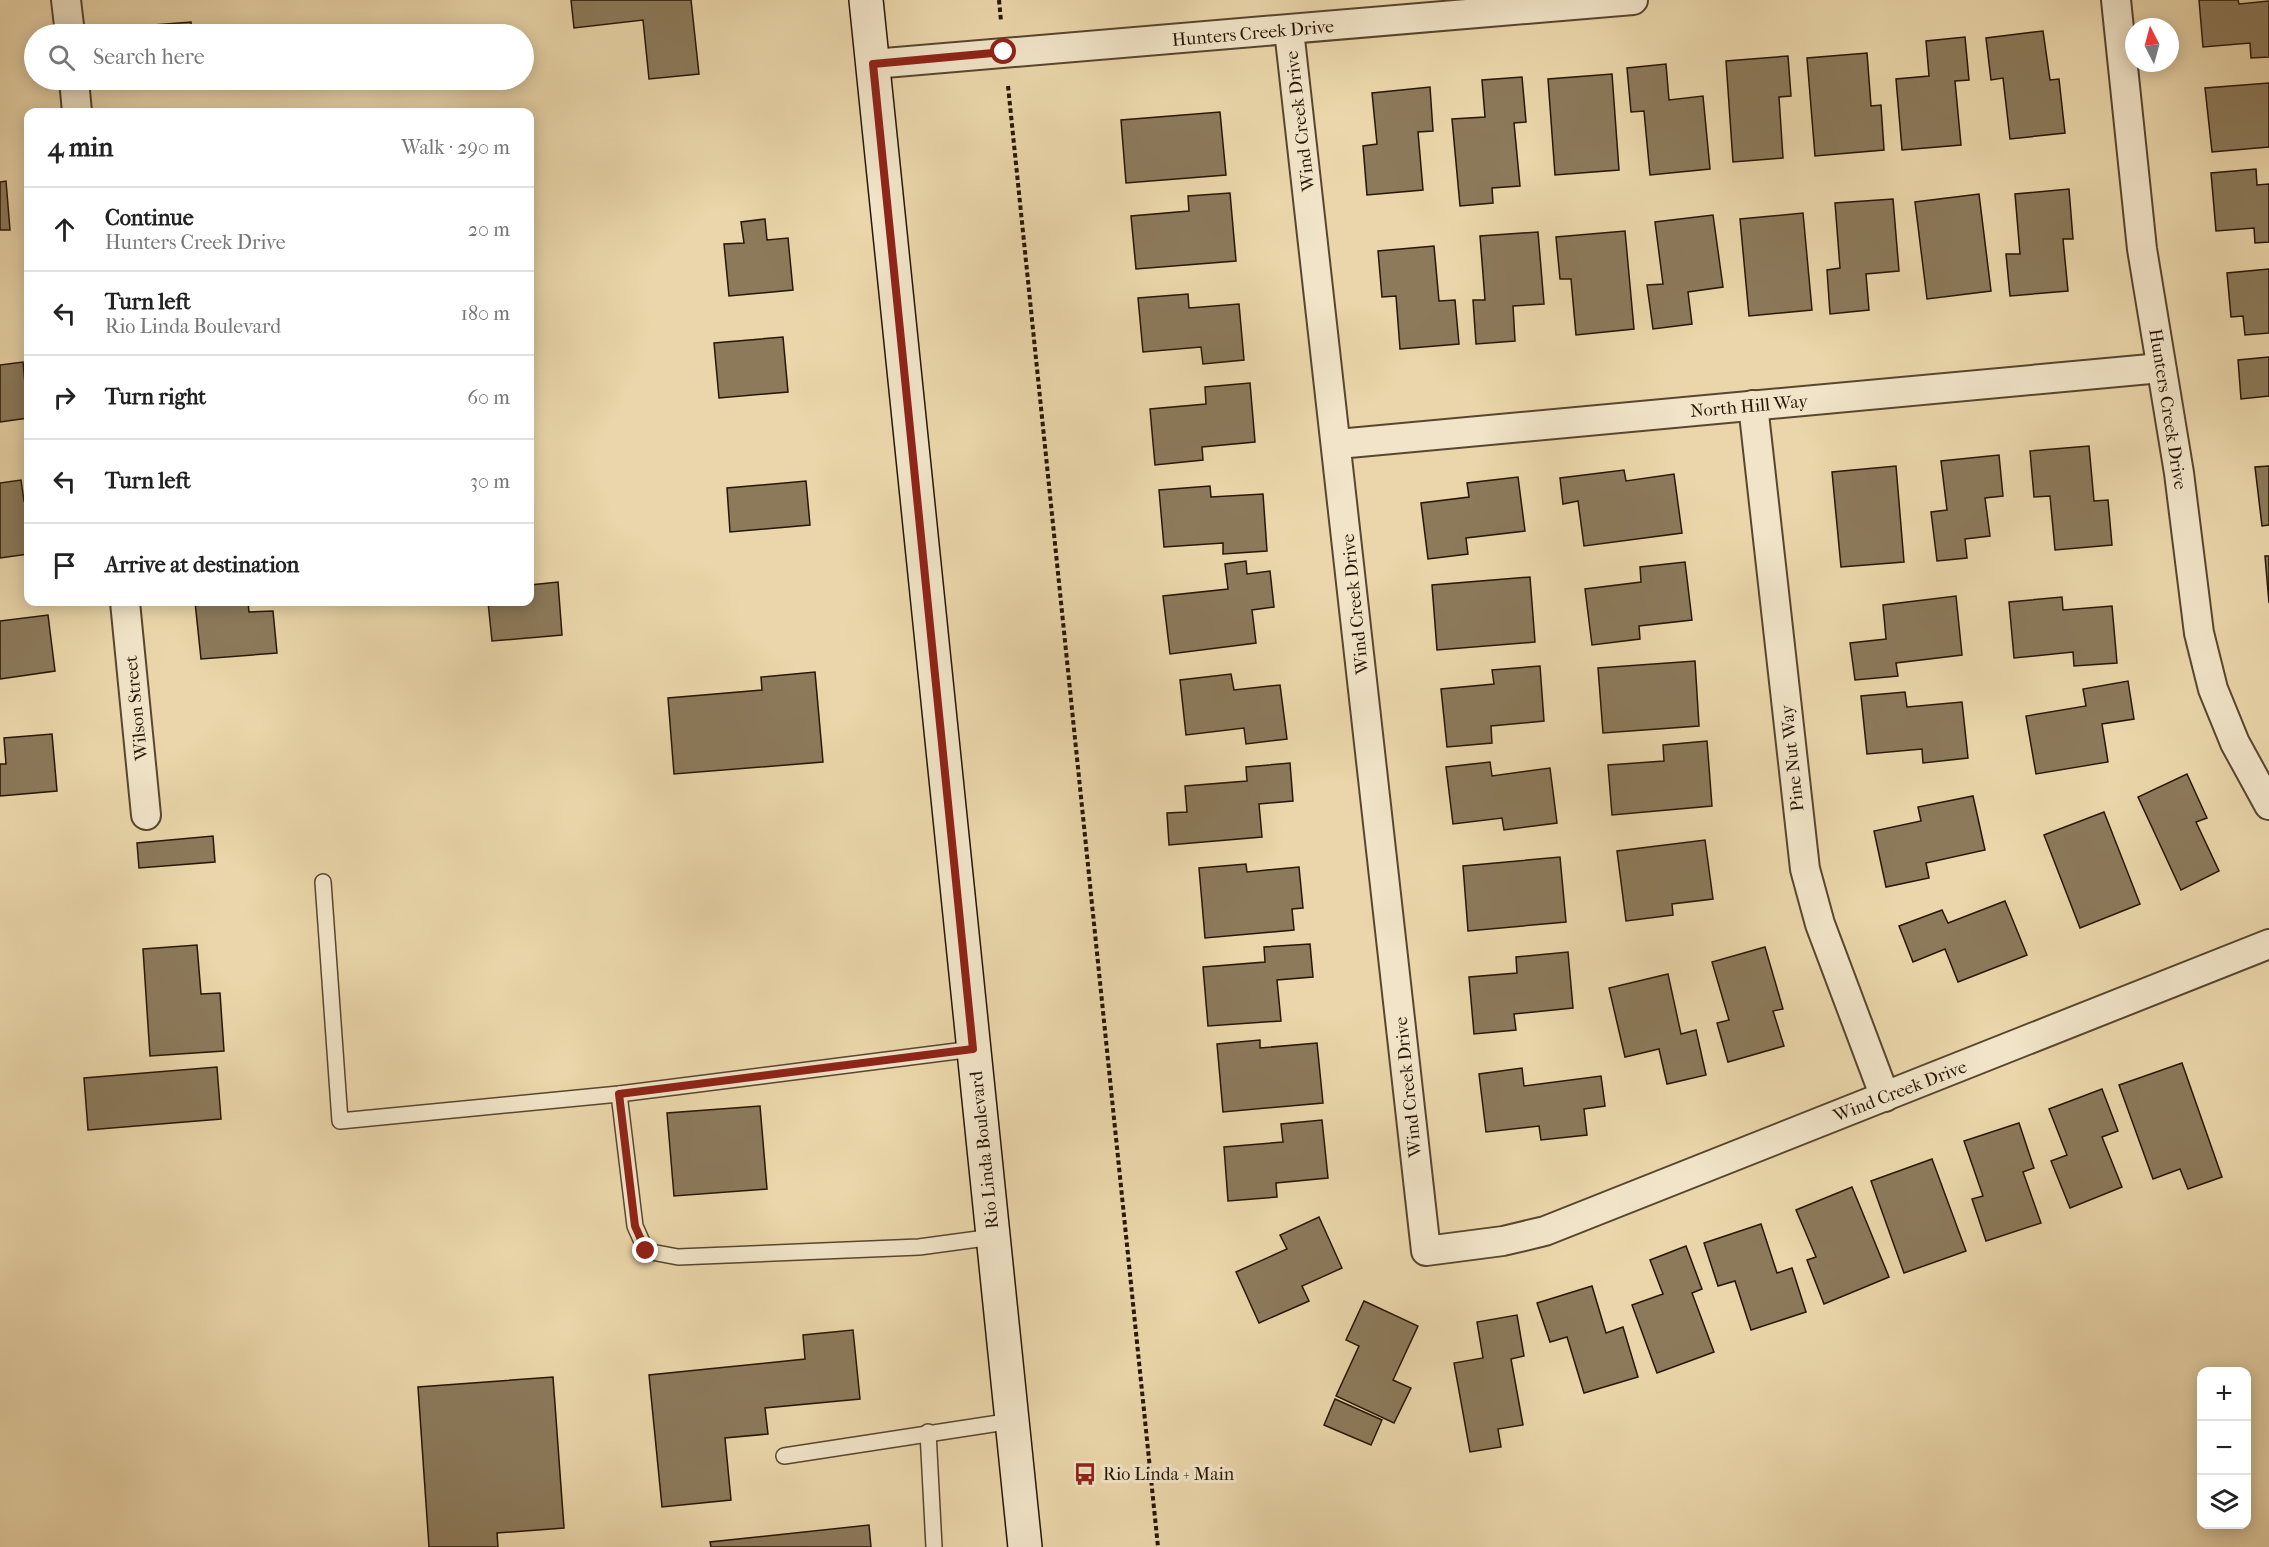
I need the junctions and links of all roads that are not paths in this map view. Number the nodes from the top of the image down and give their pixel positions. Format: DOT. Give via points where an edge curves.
graph roads {
  1 [pos="66,0"];
  2 [pos="866,0"];
  3 [pos="1633,0"];
  4 [pos="2116,0"];
  5 [pos="69,24"];
  6 [pos="1289,30"];
  7 [pos="873,64"];
  8 [pos="75,90"];
  9 [pos="77,108"];
  10 [pos="2161,368"];
  11 [pos="1753,405"];
  12 [pos="1338,444"];
  13 [pos="125,606"];
  14 [pos="2269,805"];
  15 [pos="146,814"];
  16 [pos="323,882"];
  17 [pos="2269,944"];
  18 [pos="973,1049"];
  19 [pos="619,1094"];
  20 [pos="1885,1097"];
  21 [pos="993,1237"];
  22 [pos="1012,1421"];
  23 [pos="928,1432"];
  24 [pos="784,1456"];
  25 [pos="934,1547"];
  26 [pos="1025,1547"];
  1 -- 5 [label="street"];
  2 -- 7 [label="main road, Rio Linda Boulevard"];
  3 -- 6 [label="street, Hunters Creek Drive"];
  4 -- 10 [label="street, Hunters Creek Drive" via="2142,249"];
  6 -- 7 [label="street, Hunters Creek Drive"];
  6 -- 12 [label="street, Wind Creek Drive"];
  7 -- 18 [label="main road, Rio Linda Boulevard"];
  8 -- 9 [label="street"];
  10 -- 11 [label="street, North Hill Way"];
  10 -- 14 [label="street, Hunters Creek Drive" via="2199,633 2212,689 2235,743"];
  11 -- 12 [label="street, North Hill Way"];
  11 -- 20 [label="street, Pine Nut Way" via="1805,869 1820,924"];
  12 -- 20 [label="street, Wind Creek Drive" via="1426,1251 1545,1231"];
  13 -- 15 [label="street, Wilson Street"];
  16 -- 19 [label="lane" via="340,1121"];
  17 -- 20 [label="street, Wind Creek Drive"];
  18 -- 19 [label="lane"];
  18 -- 21 [label="main road, Rio Linda Boulevard"];
  19 -- 21 [label="lane" via="635,1226 646,1251 678,1257 919,1247"];
  21 -- 22 [label="main road, Rio Linda Boulevard"];
  22 -- 23 [label="lane"];
  22 -- 26 [label="main road, Rio Linda Boulevard"];
  23 -- 24 [label="lane"];
  23 -- 25 [label="lane"];
}
